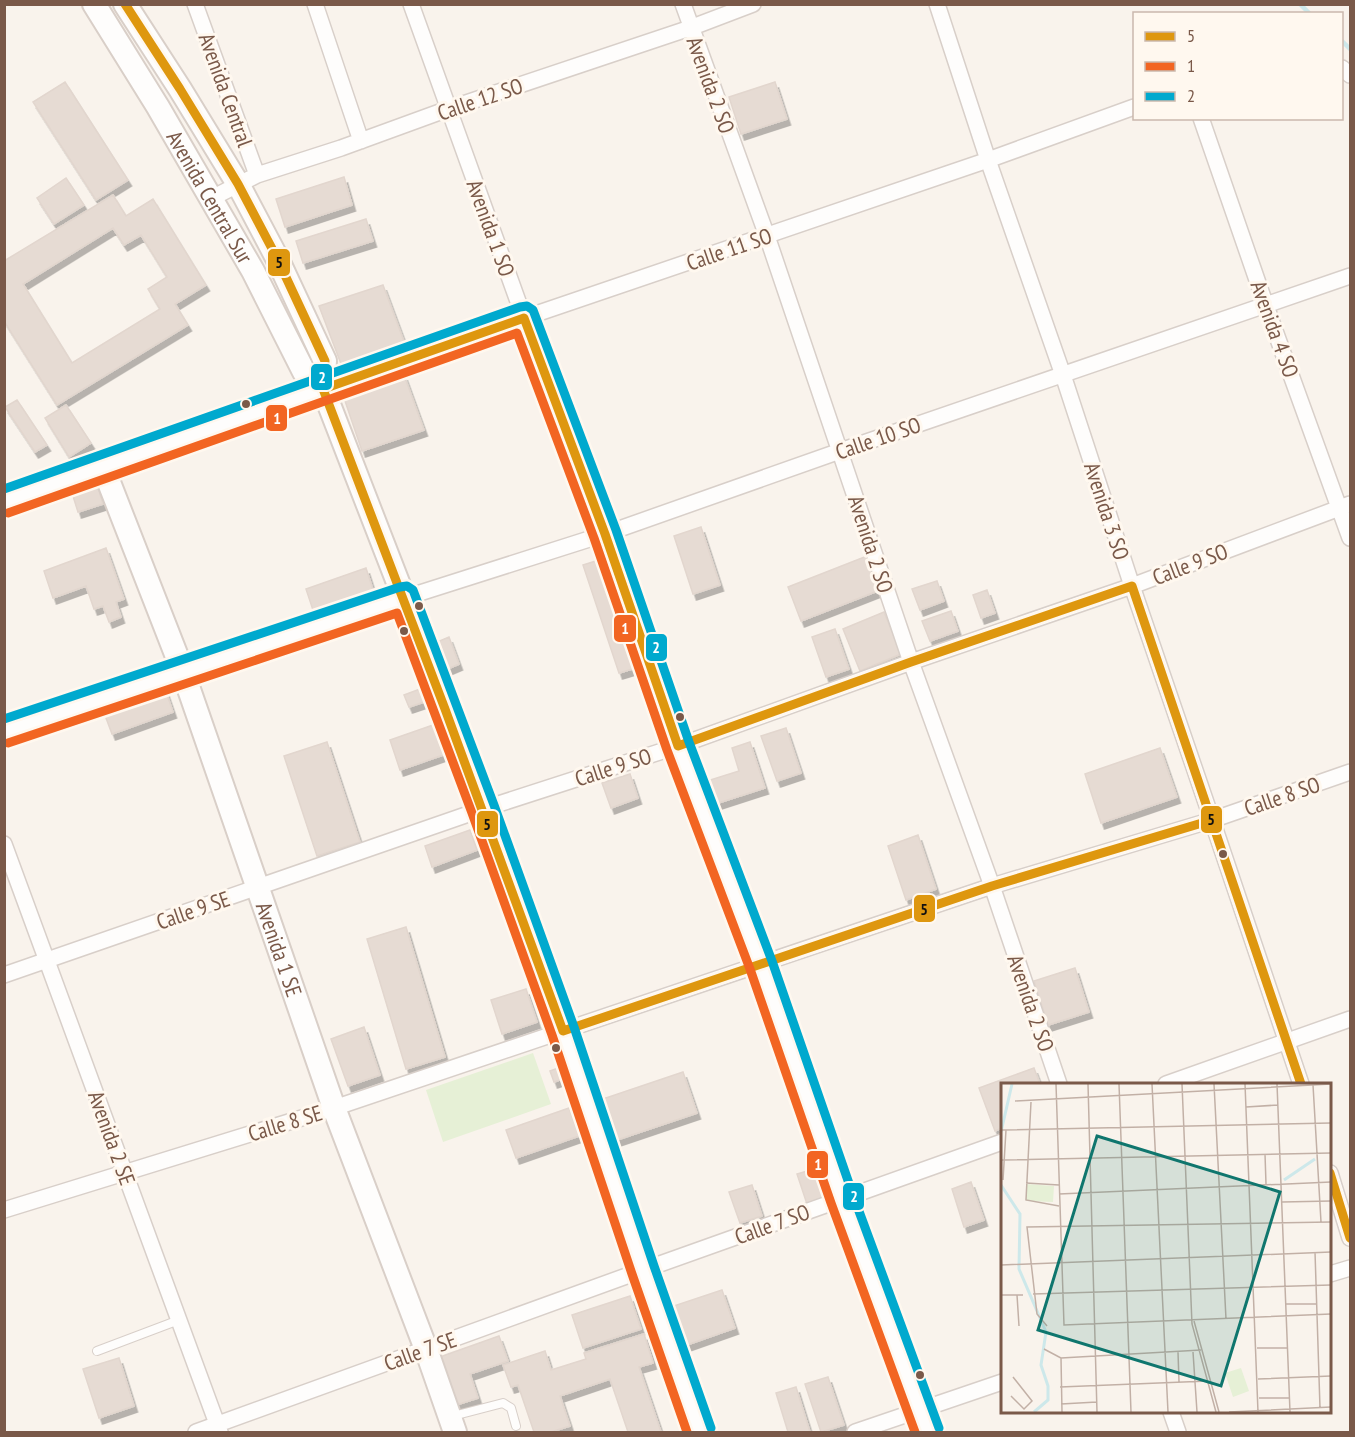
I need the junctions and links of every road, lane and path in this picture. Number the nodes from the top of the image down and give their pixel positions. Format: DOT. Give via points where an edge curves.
graph roads {
  1 [pos="125,4"];
  2 [pos="195,4"];
  3 [pos="315,4"];
  4 [pos="411,4"];
  5 [pos="682,4"];
  6 [pos="753,4"];
  7 [pos="937,4"];
  8 [pos="98,6"];
  9 [pos="690,28"];
  10 [pos="1133,107"];
  11 [pos="448,109"];
  12 [pos="1202,120"];
  13 [pos="361,141"];
  14 [pos="988,160"];
  15 [pos="247,180"];
  16 [pos="210,198"];
  17 [pos="767,236"];
  18 [pos="1350,276"];
  19 [pos="1266,306"];
  20 [pos="524,318"];
  21 [pos="1063,375"];
  22 [pos="323,389"];
  23 [pos="840,451"];
  24 [pos="103,468"];
  25 [pos="4,502"];
  26 [pos="1345,506"];
  27 [pos="605,534"];
  28 [pos="1350,538"];
  29 [pos="1132,586"];
  30 [pos="404,598"];
  31 [pos="910,662"];
  32 [pos="183,672"];
  33 [pos="4,732"];
  34 [pos="678,746"];
  35 [pos="1350,772"];
  36 [pos="483,809"];
  37 [pos="1212,820"];
  38 [pos="4,844"];
  39 [pos="992,886"];
  40 [pos="257,888"];
  41 [pos="46,961"];
  42 [pos="761,964"];
  43 [pos="4,975"];
  44 [pos="1350,1019"];
  45 [pos="563,1031"];
  46 [pos="1287,1041"];
  47 [pos="1059,1083"];
  48 [pos="1169,1083"];
  49 [pos="1301,1083"];
  50 [pos="334,1108"];
  51 [pos="1001,1142"];
  52 [pos="125,1172"];
  53 [pos="1331,1179"];
  54 [pos="842,1199"];
  55 [pos="4,1210"];
  56 [pos="1350,1238"];
  57 [pos="1350,1268"];
  58 [pos="643,1270"];
  59 [pos="1331,1274"];
  60 [pos="179,1320"];
  61 [pos="426,1349"];
  62 [pos="97,1351"];
  63 [pos="1001,1382"];
  64 [pos="920,1409"];
  65 [pos="1171,1413"];
  66 [pos="453,1425"];
  67 [pos="516,1426"];
  68 [pos="218,1428"];
  69 [pos="196,1432"];
  70 [pos="700,1432"];
  71 [pos="855,1432"];
  72 [pos="928,1432"];
  73 [pos="1178,1432"];
  1 -- 15 [label="street, Avenida Central Sur"];
  2 -- 15 [label="street, Avenida Central"];
  3 -- 13 [label="street"];
  4 -- 11 [label="street, Avenida 1 SO"];
  5 -- 9 [label="street, Avenida 2 SO"];
  6 -- 9 [label="street, Calle 12 SO"];
  7 -- 14 [label="street, Avenida 3 SO"];
  8 -- 16 [label="street, Avenida Central Sur"];
  9 -- 11 [label="street, Calle 12 SO"];
  9 -- 17 [label="street, Avenida 2 SO"];
  10 -- 14 [label="street, Calle 11 SO"];
  11 -- 13 [label="street, Calle 12 SO"];
  11 -- 20 [label="street, Avenida 1 SO"];
  12 -- 19 [label="street, Avenida 4 SO"];
  13 -- 15 [label="street, Calle 12 SO"];
  14 -- 17 [label="street, Calle 11 SO"];
  14 -- 21 [label="street, Avenida 3 SO"];
  15 -- 16 [label="street, Calle 12 SO"];
  15 -- 22 [label="street, Avenida Central Sur" via="277,258 325,361"];
  16 -- 22 [label="street, Avenida Central Sur" via="253,271 304,372"];
  17 -- 20 [label="street, Calle 11 SO"];
  17 -- 23 [label="street, Avenida 2 SO"];
  18 -- 19 [label="street, Calle 10 SO"];
  19 -- 21 [label="street, Calle 10 SO"];
  19 -- 26 [label="street, Avenida 4 SO"];
  20 -- 22 [label="street, Calle 11 SO"];
  20 -- 27 [label="street, Avenida 1 SO"];
  21 -- 23 [label="street, Calle 10 SO"];
  21 -- 29 [label="street, Avenida 3 SO"];
  22 -- 24 [label="street"];
  22 -- 30 [label="street, Avenida Central Sur"];
  23 -- 27 [label="street, Calle 10 SO"];
  23 -- 31 [label="street, Avenida 2 SO"];
  24 -- 25 [label="street"];
  24 -- 32 [label="street, Avenida 1 SE"];
  26 -- 28 [label="street, Avenida 4 SO"];
  26 -- 29 [label="street, Calle 9 SO"];
  27 -- 30 [label="street, Calle 10 SO"];
  27 -- 34 [label="street, Avenida 1 SO"];
  29 -- 31 [label="street, Calle 9 SO"];
  29 -- 37 [label="street, Avenida 3 SO"];
  30 -- 32 [label="street, Calle 10 SO"];
  30 -- 36 [label="street, Avenida Central Sur"];
  31 -- 34 [label="street, Calle 9 SO"];
  31 -- 39 [label="street, Avenida 2 SO"];
  32 -- 33 [label="street, Calle 10 SO"];
  32 -- 40 [label="street, Avenida 1 SE"];
  34 -- 36 [label="street, Calle 9 SO"];
  34 -- 42 [label="street, Avenida 1 SO"];
  35 -- 37 [label="street, Calle 8 SO"];
  36 -- 40 [label="street, Calle 9 SE"];
  36 -- 45 [label="street, Avenida Central Sur"];
  37 -- 39 [label="street, Calle 8 SO"];
  37 -- 46 [label="street, Avenida 3 SO"];
  38 -- 41 [label="street, Avenida 2 SE"];
  39 -- 42 [label="street, Calle 8 SO"];
  39 -- 47 [label="street, Avenida 2 SO"];
  40 -- 41 [label="street, Calle 9 SE"];
  40 -- 50 [label="street, Avenida 1 SE"];
  41 -- 43 [label="street, Calle 9 SE"];
  41 -- 52 [label="street, Avenida 2 SE"];
  42 -- 45 [label="street, Calle 8 SO"];
  42 -- 54 [label="street, Avenida 1 SO"];
  44 -- 46 [label="street"];
  45 -- 50 [label="street, Calle 8 SE"];
  45 -- 58 [label="street, Avenida Central Sur"];
  46 -- 48 [label="street"];
  46 -- 49 [label="street, Avenida 3 SO"];
  50 -- 52 [label="street, Calle 8 SE"];
  50 -- 61 [label="street, Avenida 1 SE"];
  51 -- 54 [label="street, Calle 7 SO"];
  52 -- 55 [label="street, Calle 8 SE"];
  52 -- 60 [label="street, Avenida 2 SE"];
  53 -- 56 [label="street"];
  54 -- 58 [label="street, Calle 7 SO"];
  54 -- 64 [label="street, Avenida 1 SO"];
  57 -- 59 [label="street"];
  58 -- 61 [label="street, Calle 7 SE"];
  58 -- 70 [label="street, Avenida Central Sur"];
  60 -- 62 [label="lane"];
  60 -- 68 [label="street, Avenida 2 SE"];
  61 -- 66 [label="street, Avenida 1 SE"];
  61 -- 68 [label="street, Calle 7 SE"];
  63 -- 64 [label="street"];
  64 -- 71 [label="street"];
  64 -- 72 [label="street, Avenida 1 SO"];
  65 -- 73 [label="street"];
  66 -- 67 [label="lane" via="503,1403 511,1408"];
  68 -- 69 [label="street, Calle 7 SE"];
}
